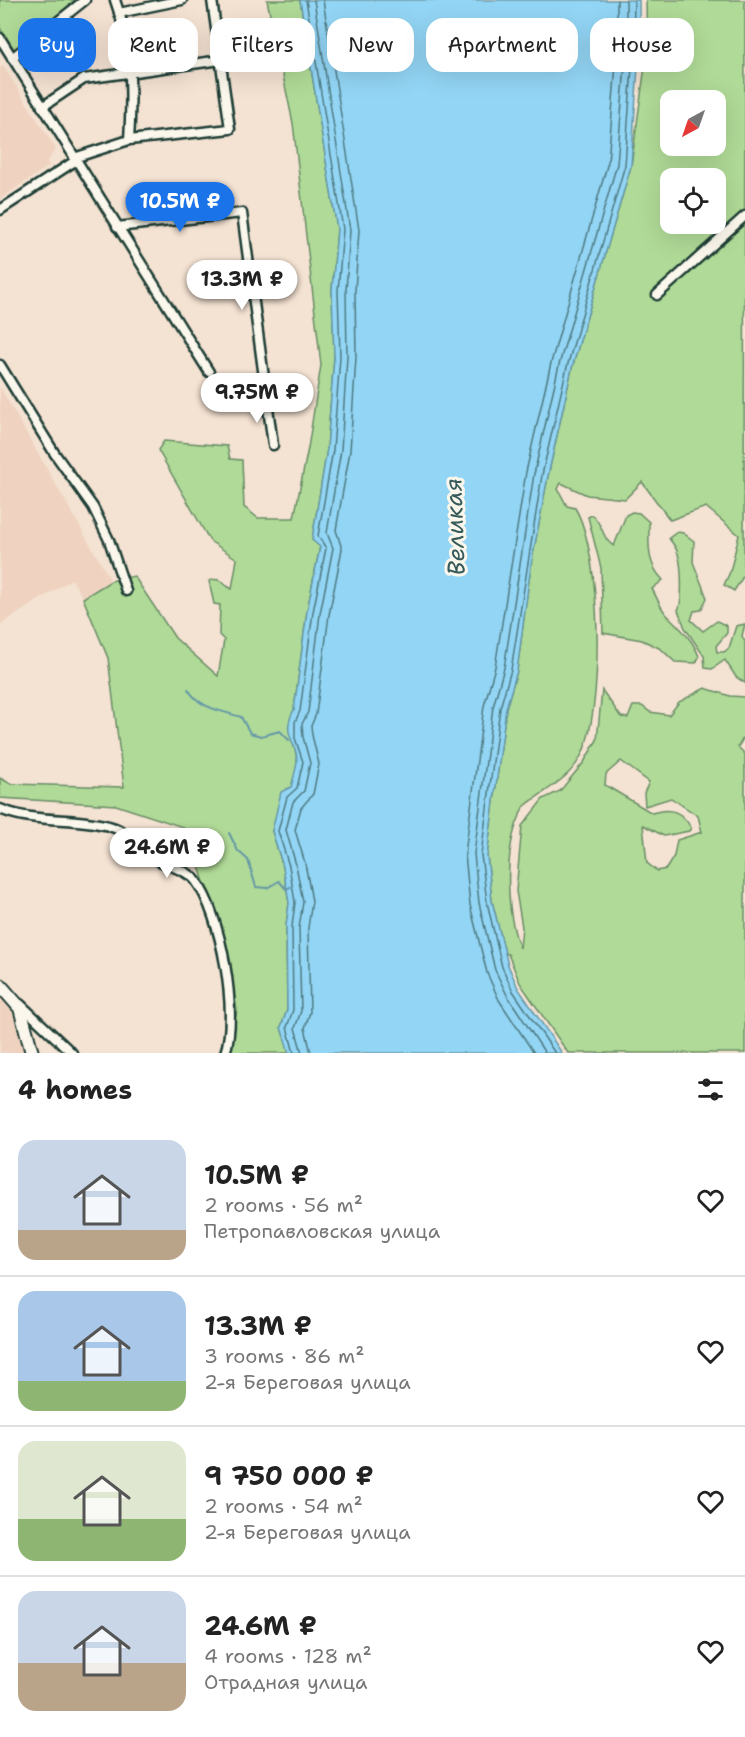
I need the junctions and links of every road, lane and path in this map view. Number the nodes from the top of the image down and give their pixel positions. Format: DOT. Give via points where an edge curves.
graph roads {
  1 [pos="85,0"];
  2 [pos="115,0"];
  3 [pos="182,0"];
  4 [pos="212,0"];
  5 [pos="119,13"];
  6 [pos="215,18"];
  7 [pos="0,38"];
  8 [pos="12,58"];
  9 [pos="210,62"];
  10 [pos="223,72"];
  11 [pos="131,73"];
  12 [pos="42,107"];
  13 [pos="129,140"];
  14 [pos="74,160"];
  15 [pos="0,210"];
  16 [pos="745,216"];
  17 [pos="117,227"];
  18 [pos="657,295"];
  19 [pos="0,365"];
  20 [pos="209,372"];
  21 [pos="273,445"];
  22 [pos="126,591"];
  23 [pos="0,809"];
  24 [pos="0,985"];
  25 [pos="15,999"];
  26 [pos="45,1028"];
  27 [pos="29,1035"];
  28 [pos="32,1053"];
  29 [pos="72,1053"];
  30 [pos="225,1053"];
  1 -- 8 [label="street"];
  2 -- 5 [label="street"];
  3 -- 5 [label="street"];
  4 -- 6 [label="street"];
  5 -- 11 [label="street"];
  7 -- 8 [label="street"];
  8 -- 12 [label="street"];
  9 -- 11 [label="street"];
  10 -- 13 [label="street" via="231,129"];
  11 -- 12 [label="street" via="84,79"];
  11 -- 13 [label="street"];
  12 -- 14 [label="street"];
  13 -- 14 [label="street"];
  14 -- 15 [label="street"];
  14 -- 17 [label="street"];
  16 -- 18 [label="street"];
  17 -- 20 [label="street"];
  17 -- 21 [label="street" via="240,212"];
  19 -- 22 [label="street" via="93,507"];
  23 -- 30 [label="street" via="33,818 111,827 154,859 195,879 207,901 230,995 230,1040"];
  24 -- 25 [label="street"];
  25 -- 26 [label="street"];
  25 -- 27 [label="street"];
  26 -- 27 [label="street"];
  26 -- 29 [label="street"];
  27 -- 28 [label="street"];
}
